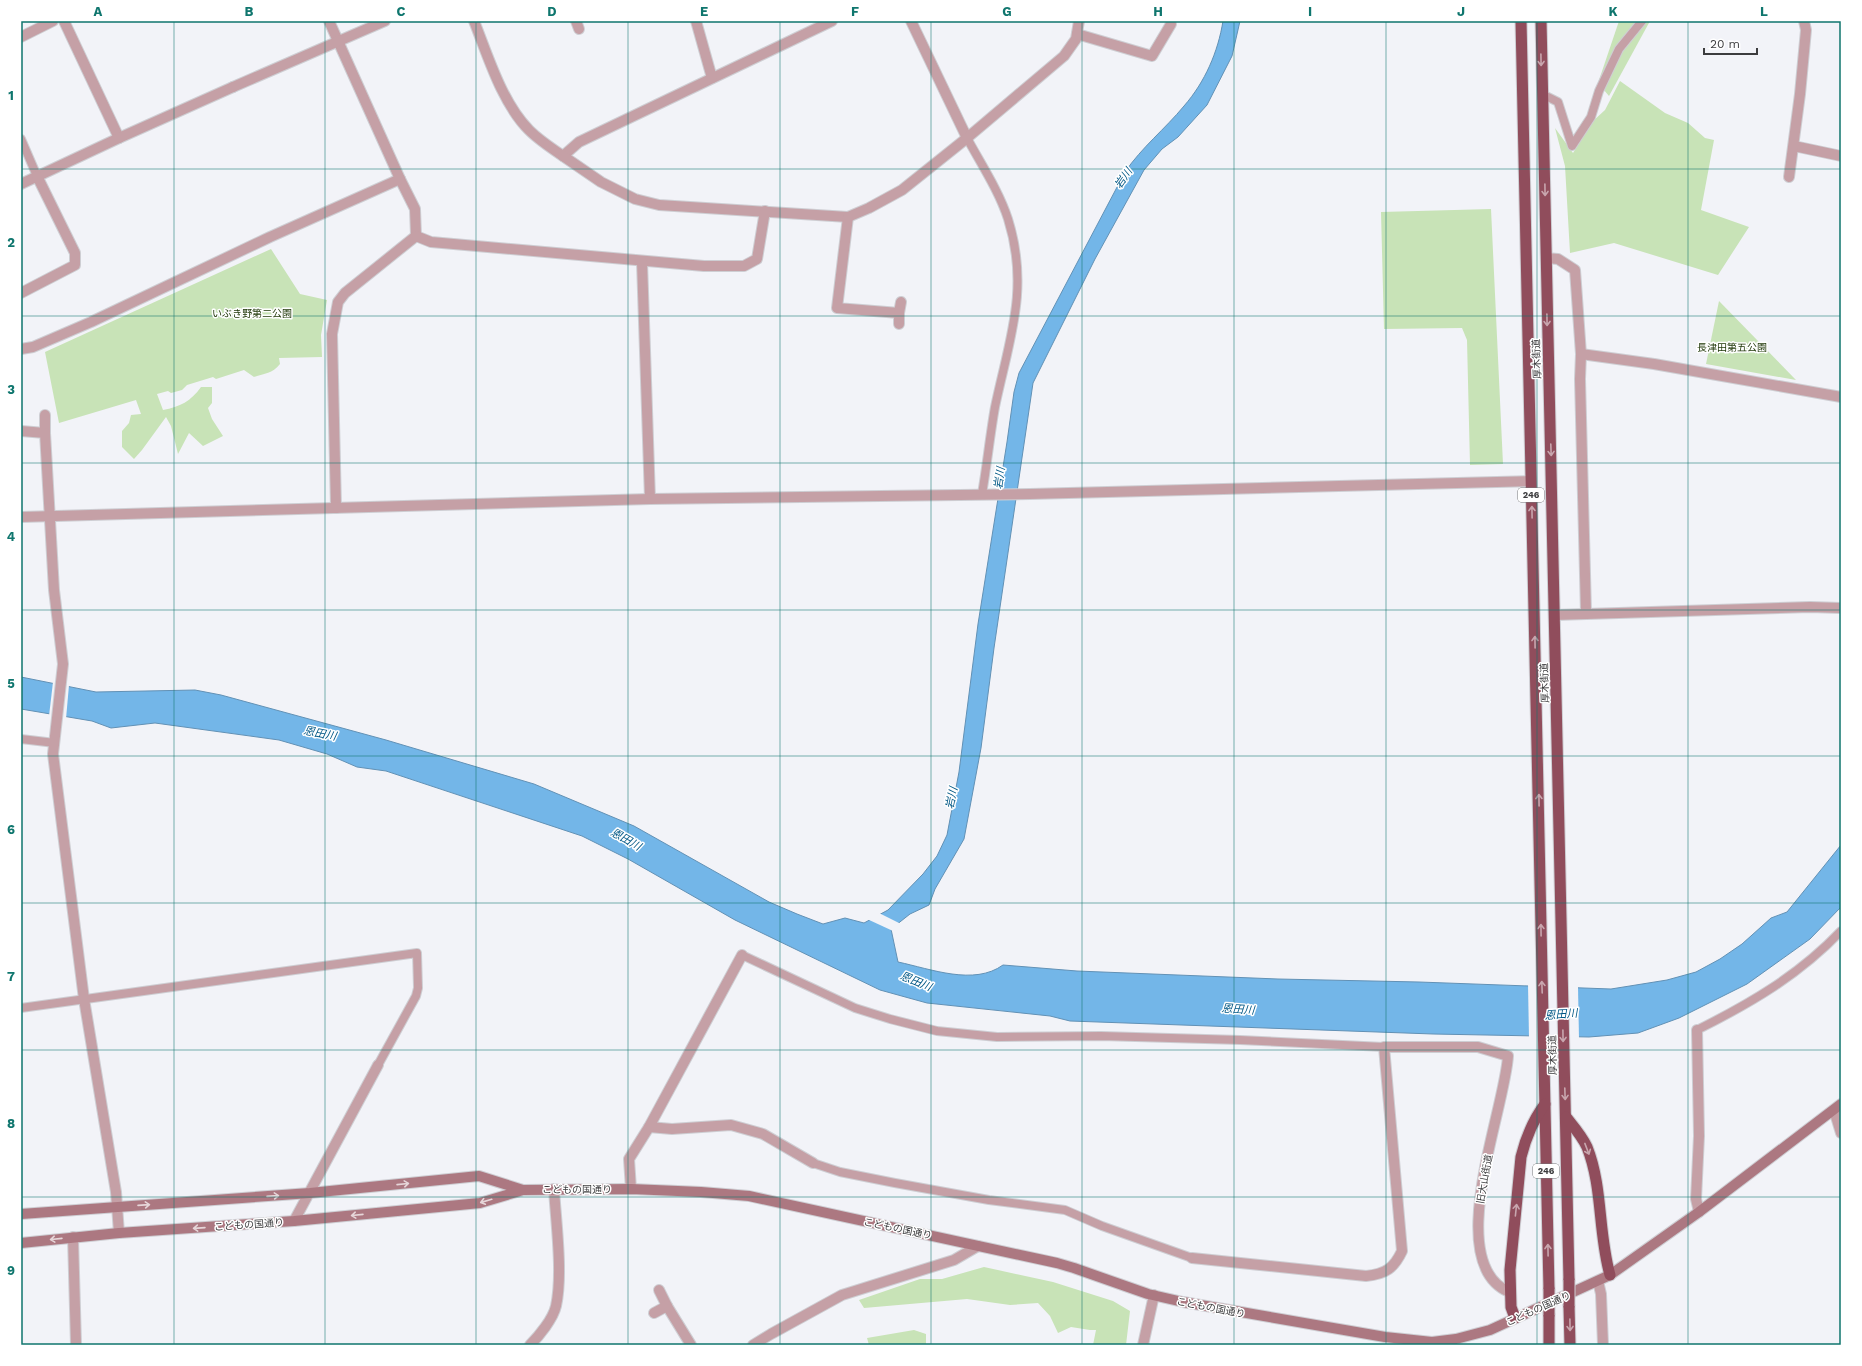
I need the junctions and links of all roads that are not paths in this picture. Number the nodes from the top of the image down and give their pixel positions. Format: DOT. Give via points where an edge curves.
graph roads {
  1 [pos="53,21"];
  2 [pos="64,21"];
  3 [pos="329,21"];
  4 [pos="385,21"];
  5 [pos="474,21"];
  6 [pos="696,21"];
  7 [pos="911,21"];
  8 [pos="1079,21"];
  9 [pos="1521,21"];
  10 [pos="1541,21"];
  11 [pos="1642,21"];
  12 [pos="1804,21"];
  13 [pos="827,22"];
  14 [pos="1171,24"];
  15 [pos="1077,34"];
  16 [pos="21,37"];
  17 [pos="339,41"];
  18 [pos="712,78"];
  19 [pos="1542,94"];
  20 [pos="119,138"];
  21 [pos="967,138"];
  22 [pos="21,139"];
  23 [pos="1794,146"];
  24 [pos="563,156"];
  25 [pos="1841,156"];
  26 [pos="38,176"];
  27 [pos="1789,177"];
  28 [pos="400,179"];
  29 [pos="21,184"];
  30 [pos="765,211"];
  31 [pos="848,217"];
  32 [pos="416,236"];
  33 [pos="1546,258"];
  34 [pos="642,262"];
  35 [pos="21,293"];
  36 [pos="902,302"];
  37 [pos="899,313"];
  38 [pos="899,324"];
  39 [pos="21,349"];
  40 [pos="1581,354"];
  41 [pos="1841,397"];
  42 [pos="45,415"];
  43 [pos="21,430"];
  44 [pos="45,433"];
  45 [pos="1531,481"];
  46 [pos="988,494"];
  47 [pos="650,499"];
  48 [pos="336,508"];
  49 [pos="21,517"];
  50 [pos="51,517"];
  51 [pos="1841,608"];
  52 [pos="1586,614"];
  53 [pos="1554,615"];
  54 [pos="21,739"];
  55 [pos="55,741"];
  56 [pos="1841,930"];
  57 [pos="742,955"];
  58 [pos="84,999"];
  59 [pos="21,1008"];
  60 [pos="1697,1030"];
  61 [pos="1384,1047"];
  62 [pos="378,1065"];
  63 [pos="1545,1104"];
  64 [pos="1837,1107"];
  65 [pos="1566,1117"];
  66 [pos="649,1127"];
  67 [pos="1841,1133"];
  68 [pos="813,1163"];
  69 [pos="554,1189"];
  70 [pos="631,1189"];
  71 [pos="523,1190"];
  72 [pos="310,1193"];
  73 [pos="116,1207"];
  74 [pos="1699,1212"];
  75 [pos="21,1214"];
  76 [pos="294,1221"];
  77 [pos="119,1234"];
  78 [pos="74,1237"];
  79 [pos="21,1243"];
  80 [pos="978,1246"];
  81 [pos="1192,1258"];
  82 [pos="1610,1274"];
  83 [pos="1598,1281"];
  84 [pos="659,1290"];
  85 [pos="1509,1292"];
  86 [pos="1154,1295"];
  87 [pos="667,1306"];
  88 [pos="654,1313"];
  89 [pos="1514,1318"];
  90 [pos="1432,1343"];
  91 [pos="76,1345"];
  92 [pos="530,1345"];
  93 [pos="691,1345"];
  94 [pos="753,1345"];
  95 [pos="1143,1345"];
  96 [pos="1550,1345"];
  97 [pos="1570,1345"];
  98 [pos="1603,1345"];
  1 -- 16 [label="street"];
  2 -- 20 [label="street"];
  3 -- 17 [label="street"];
  4 -- 17 [label="street"];
  5 -- 24 [label="street" via="510,105 528,130"];
  6 -- 18 [label="street"];
  7 -- 21 [label="street"];
  8 -- 15 [label="street"];
  9 -- 45 [label="highway, 厚木街道 / 246"];
  10 -- 19 [label="highway, 厚木街道 / 246, one-way"];
  11 -- 19 [label="lane" via="1619,49 1599,91 1591,116 1572,146 1558,102"];
  12 -- 23 [label="street" via="1806,30"];
  13 -- 18 [label="street"];
  14 -- 15 [label="street" via="1152,56"];
  15 -- 21 [label="street" via="1064,56"];
  17 -- 20 [label="street"];
  17 -- 28 [label="street"];
  18 -- 24 [label="street" via="579,142"];
  19 -- 33 [label="highway, 厚木街道 / 246, one-way"];
  20 -- 26 [label="street"];
  21 -- 31 [label="street" via="902,190"];
  21 -- 46 [label="lane" via="1007,218 1013,238 1018,280 1016,319 995,407"];
  22 -- 26 [label="lane"];
  23 -- 25 [label="street"];
  23 -- 27 [label="street"];
  24 -- 30 [label="street" via="601,182 635,199 659,205"];
  26 -- 29 [label="street"];
  26 -- 35 [label="street" via="75,253 76,265"];
  28 -- 32 [label="street" via="415,209"];
  28 -- 39 [label="street" via="91,322 33,347"];
  30 -- 31 [label="street"];
  30 -- 34 [label="street" via="757,259 744,266"];
  31 -- 37 [label="street" via="837,308"];
  32 -- 34 [label="street" via="431,242"];
  32 -- 48 [label="street" via="345,293 338,302 332,334"];
  33 -- 40 [label="street" via="1558,259 1575,270"];
  33 -- 53 [label="highway, 厚木街道 / 246, one-way"];
  34 -- 47 [label="street"];
  36 -- 37 [label="street"];
  37 -- 38 [label="street"];
  40 -- 41 [label="street" via="1654,364"];
  40 -- 52 [label="street"];
  42 -- 44 [label="street"];
  43 -- 44 [label="street"];
  44 -- 50 [label="street"];
  45 -- 46 [label="street"];
  63 -- 45 [label="highway, 厚木街道 / 246, one-way"];
  46 -- 47 [label="street"];
  47 -- 48 [label="street"];
  48 -- 50 [label="street"];
  49 -- 50 [label="street"];
  50 -- 55 [label="street" via="54,590 63,664"];
  51 -- 52 [label="street"];
  52 -- 53 [label="street"];
  53 -- 65 [label="highway, 厚木街道 / 246, one-way"];
  54 -- 55 [label="lane"];
  55 -- 58 [label="street" via="53,754"];
  56 -- 60 [label="lane" via="1784,981 1762,996"];
  57 -- 61 [label="lane" via="855,1008 937,1031 997,1037 1101,1036"];
  57 -- 66 [label="street"];
  58 -- 59 [label="lane"];
  58 -- 62 [label="lane" via="417,953 416,996"];
  58 -- 73 [label="street" via="116,1192"];
  60 -- 74 [label="street" via="1699,1136 1696,1199"];
  61 -- 81 [label="street" via="1402,1251 1396,1263 1388,1270 1366,1276"];
  61 -- 85 [label="street, 旧大山街道" via="1478,1047 1508,1056 1483,1177 1477,1220 1478,1238 1485,1266 1497,1285"];
  62 -- 72 [label="street"];
  85 -- 63 [label="highway, one-way" via="1521,1157 1534,1118"];
  96 -- 63 [label="highway, 厚木街道 / 246, one-way, bridge"];
  64 -- 67 [label="street"];
  64 -- 74 [label="main road, こどもの国通り"];
  65 -- 82 [label="highway, one-way" via="1587,1147"];
  65 -- 97 [label="highway, 厚木街道 / 246, one-way, bridge"];
  66 -- 68 [label="street" via="672,1129 731,1125 763,1134"];
  66 -- 70 [label="street" via="629,1159"];
  68 -- 81 [label="lane" via="840,1172 989,1200 1065,1210"];
  69 -- 70 [label="main road, こどもの国通り"];
  69 -- 71 [label="main road, こどもの国通り"];
  69 -- 92 [label="street" via="558,1280 556,1308 540,1335"];
  70 -- 80 [label="main road, こどもの国通り" via="749,1196"];
  72 -- 71 [label="main road, こどもの国通り, one-way" via="479,1176"];
  71 -- 76 [label="main road, こどもの国通り, one-way" via="480,1203"];
  73 -- 72 [label="main road, こどもの国通り, one-way"];
  72 -- 76 [label="street"];
  73 -- 75 [label="main road, こどもの国通り"];
  73 -- 77 [label="street"];
  74 -- 82 [label="main road, こどもの国通り"];
  76 -- 77 [label="main road, こどもの国通り, one-way"];
  77 -- 78 [label="main road, こどもの国通り"];
  78 -- 79 [label="main road, こどもの国通り, one-way"];
  78 -- 91 [label="street"];
  80 -- 86 [label="main road, こどもの国通り" via="1074,1268"];
  80 -- 94 [label="street" via="954,1260 842,1296"];
  82 -- 83 [label="main road, こどもの国通り"];
  83 -- 89 [label="main road, こどもの国通り"];
  83 -- 98 [label="street"];
  84 -- 87 [label="street"];
  85 -- 89 [label="highway"];
  86 -- 90 [label="main road, こどもの国通り" via="1356,1332"];
  86 -- 95 [label="street"];
  87 -- 88 [label="street"];
  87 -- 93 [label="street"];
  89 -- 90 [label="main road, こどもの国通り" via="1490,1330"];
}
